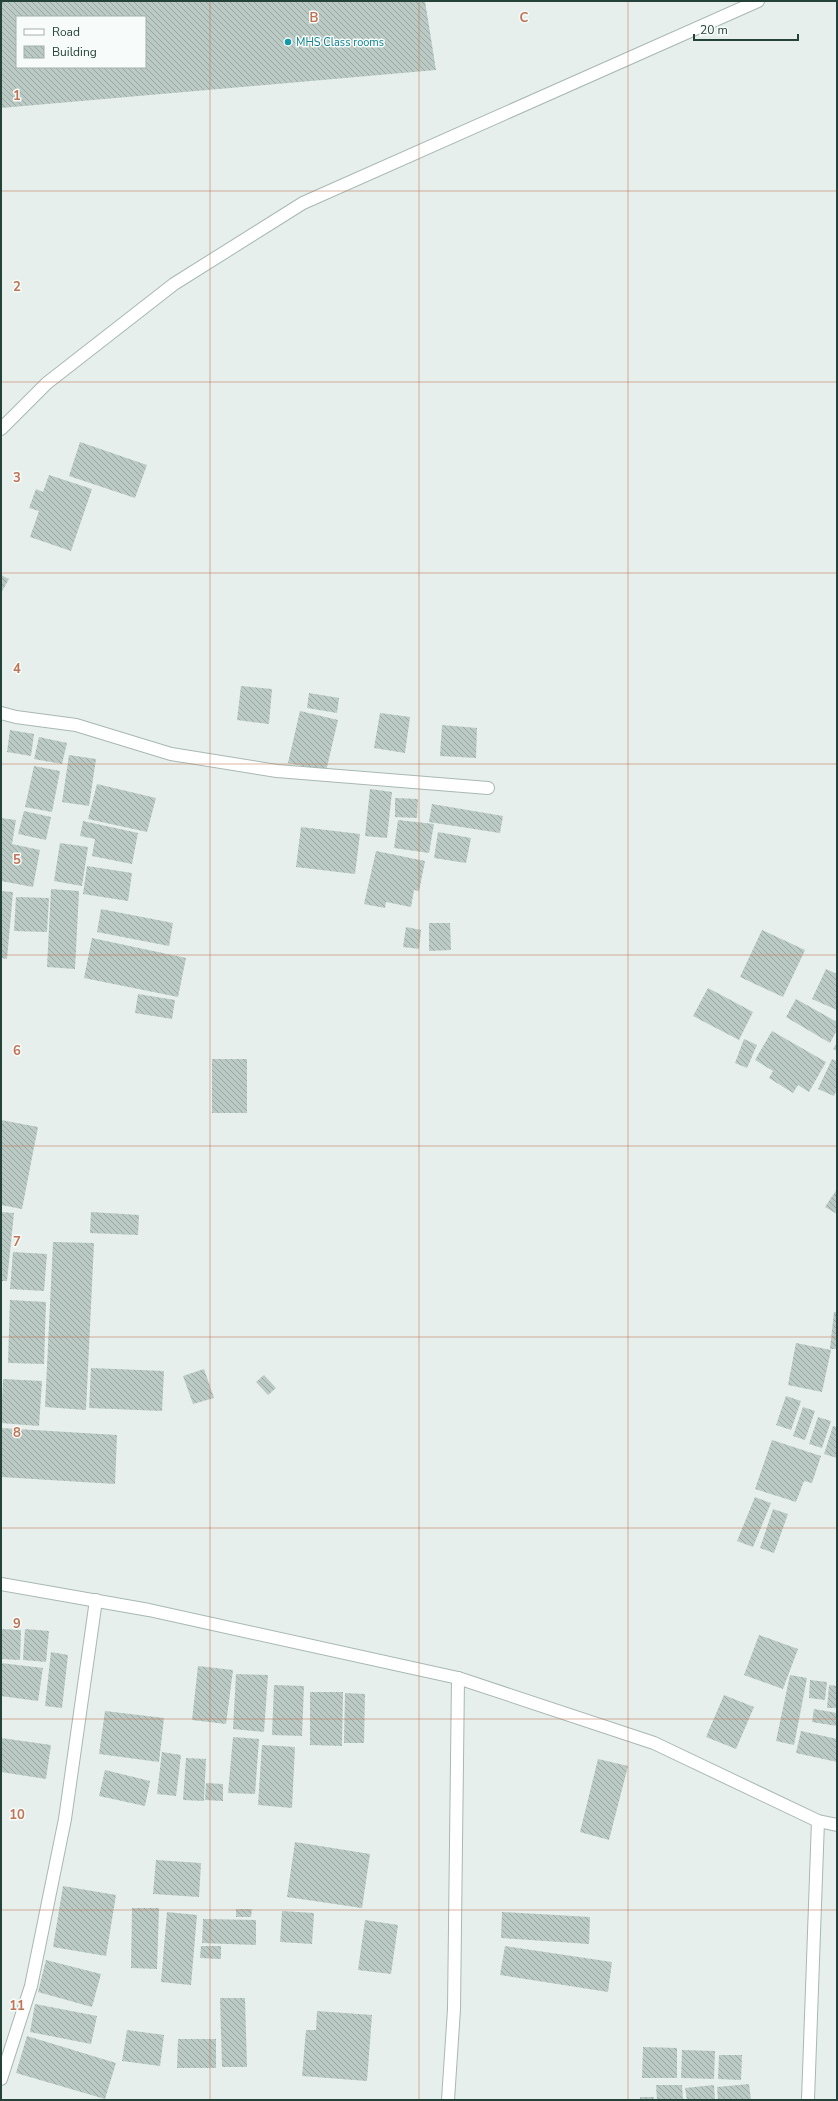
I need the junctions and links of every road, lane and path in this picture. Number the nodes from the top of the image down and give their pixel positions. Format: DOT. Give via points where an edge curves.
graph roads {
  1 [pos="758,1"];
  2 [pos="1,429"];
  3 [pos="1,713"];
  4 [pos="488,788"];
  5 [pos="1,1584"];
  6 [pos="96,1600"];
  7 [pos="458,1678"];
  8 [pos="818,1821"];
  9 [pos="837,1825"];
  10 [pos="1,2079"];
  11 [pos="448,2100"];
  12 [pos="808,2100"];
  1 -- 2 [label="street" via="303,203 174,284 47,383"];
  3 -- 4 [label="street" via="76,725 171,754 277,771"];
  5 -- 6 [label="street"];
  6 -- 7 [label="street"];
  6 -- 10 [label="street" via="65,1819 31,1986"];
  7 -- 8 [label="street" via="654,1743"];
  7 -- 11 [label="street" via="454,2009"];
  8 -- 9 [label="street"];
  8 -- 12 [label="street"];
}
